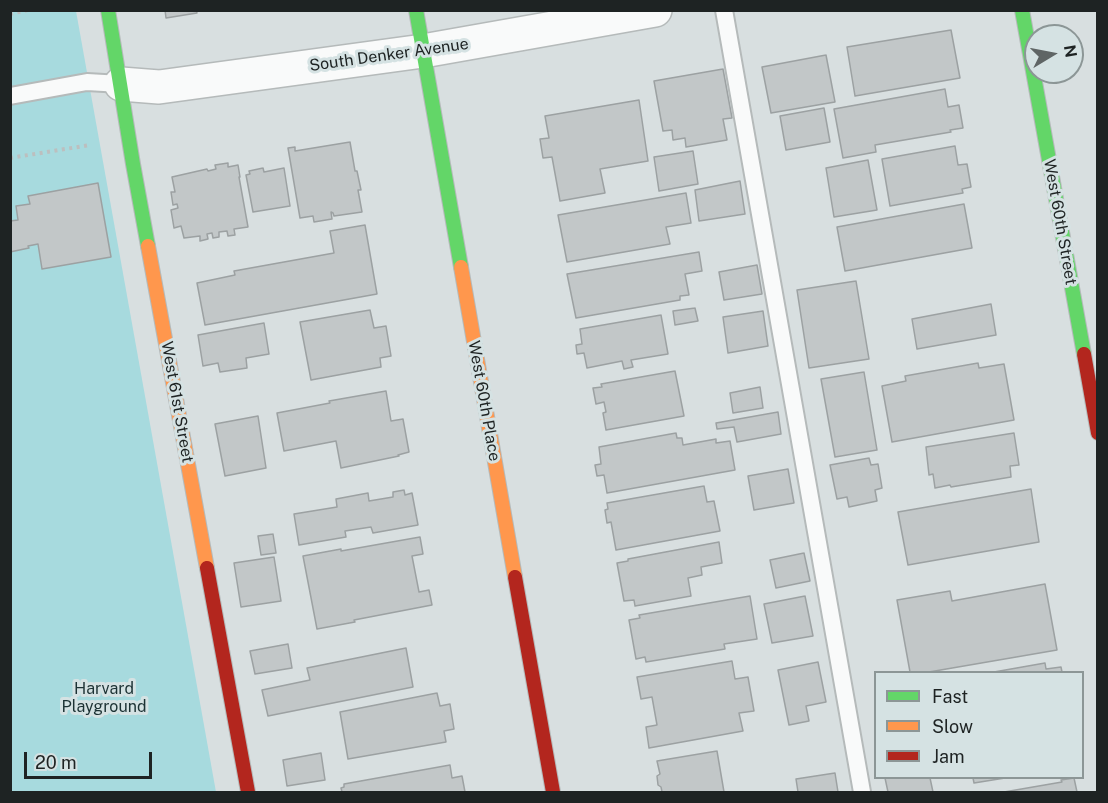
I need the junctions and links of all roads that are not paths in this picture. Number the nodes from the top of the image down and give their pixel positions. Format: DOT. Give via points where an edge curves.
graph roads {
  1 [pos="108,10"];
  2 [pos="416,10"];
  3 [pos="655,10"];
  4 [pos="724,10"];
  5 [pos="1022,10"];
  6 [pos="423,51"];
  7 [pos="121,84"];
  8 [pos="10,96"];
  9 [pos="1098,433"];
  10 [pos="248,792"];
  11 [pos="553,792"];
  12 [pos="862,792"];
  1 -- 7 [label="street, West 61st Street"];
  2 -- 6 [label="street, West 60th Place"];
  3 -- 6 [label="street, South Denker Avenue"];
  4 -- 12 [label="lane"];
  5 -- 9 [label="street, West 60th Street"];
  6 -- 7 [label="street, South Denker Avenue" via="159,87"];
  6 -- 11 [label="street, West 60th Place"];
  7 -- 8 [label="lane" via="87,82"];
  7 -- 10 [label="street, West 61st Street"];
}
